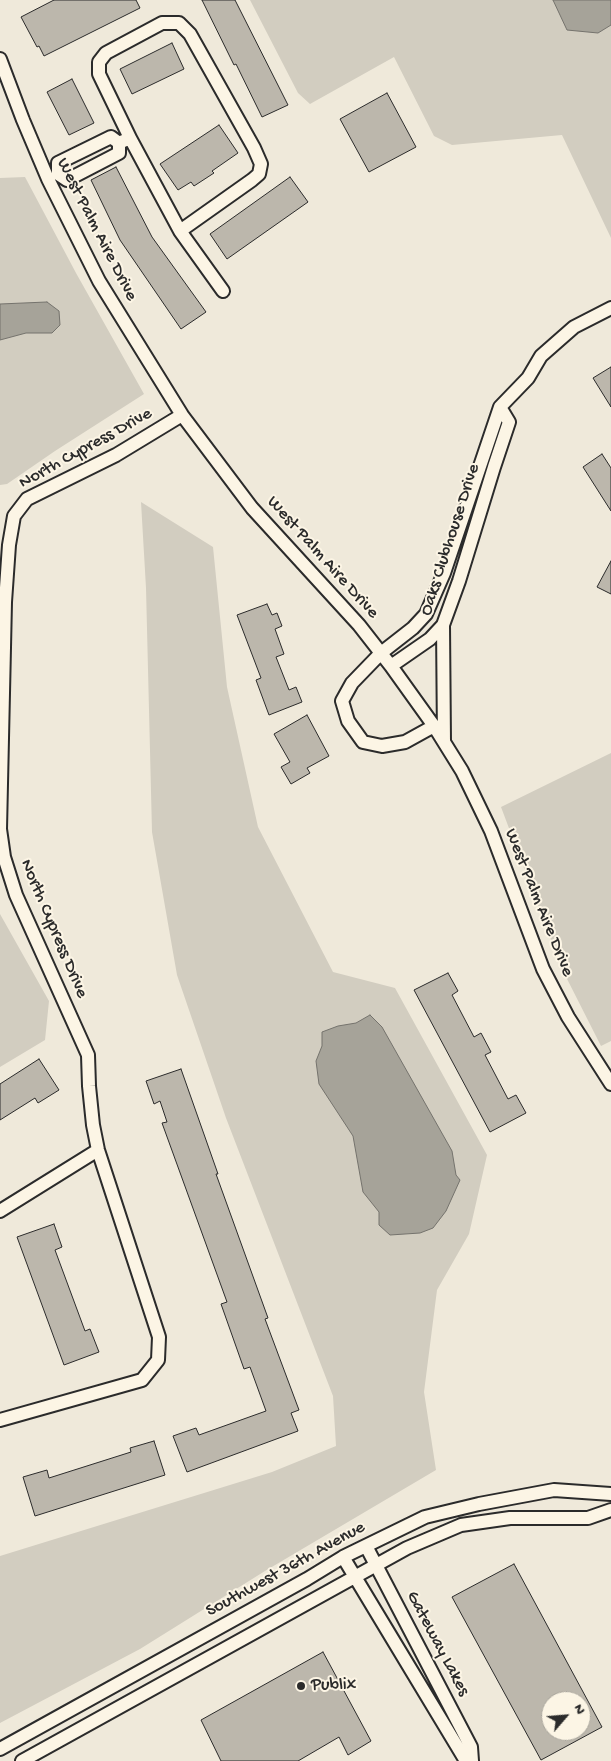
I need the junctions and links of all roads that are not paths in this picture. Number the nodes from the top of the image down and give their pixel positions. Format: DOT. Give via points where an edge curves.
graph roads {
  1 [pos="0,59"];
  2 [pos="124,141"];
  3 [pos="53,177"];
  4 [pos="180,232"];
  5 [pos="223,292"];
  6 [pos="611,308"];
  7 [pos="500,407"];
  8 [pos="182,415"];
  9 [pos="2,602"];
  10 [pos="444,625"];
  11 [pos="381,653"];
  12 [pos="391,666"];
  13 [pos="434,726"];
  14 [pos="1,742"];
  15 [pos="444,742"];
  16 [pos="611,1084"];
  17 [pos="98,1150"];
  18 [pos="0,1211"];
  19 [pos="0,1420"];
  20 [pos="611,1494"];
  21 [pos="611,1510"];
  22 [pos="366,1546"];
  23 [pos="343,1556"];
  24 [pos="376,1566"];
  25 [pos="355,1578"];
  26 [pos="0,1749"];
  27 [pos="22,1761"];
  28 [pos="466,1761"];
  29 [pos="472,1761"];
  1 -- 3 [label="street, West Palm Aire Drive" via="22,120"];
  2 -- 3 [label="street" via="119,153 67,180"];
  2 -- 3 [label="street" via="111,137 58,163"];
  2 -- 4 [label="street"];
  2 -- 4 [label="street" via="99,74 99,62 106,53 162,23 178,24 190,34 261,164 259,174 252,180"];
  3 -- 8 [label="street, West Palm Aire Drive" via="99,281"];
  4 -- 5 [label="street"];
  6 -- 7 [label="street, Oaks Clubhouse Drive" via="574,327 541,356 528,378"];
  7 -- 10 [label="street, Oaks Clubhouse Drive" via="509,422"];
  7 -- 11 [label="street, Oaks Clubhouse Drive" via="444,573 426,614"];
  8 -- 9 [label="street, North Cypress Drive" via="116,455 27,499 14,516"];
  8 -- 11 [label="street, West Palm Aire Drive" via="252,508"];
  9 -- 14 [label="street, North Cypress Drive"];
  10 -- 12 [label="street, Oaks Clubhouse Drive" via="430,639"];
  10 -- 15 [label="street"];
  11 -- 12 [label="street, West Palm Aire Drive"];
  11 -- 13 [label="street, Oaks Clubhouse Drive" via="352,683 342,700 348,721 363,742 382,746 405,742"];
  12 -- 13 [label="street, West Palm Aire Drive"];
  13 -- 15 [label="street, West Palm Aire Drive"];
  14 -- 17 [label="street, North Cypress Drive" via="0,829 4,857 16,895 88,1054"];
  15 -- 16 [label="street, West Palm Aire Drive" via="491,831 543,969 568,1017"];
  17 -- 18 [label="street"];
  17 -- 19 [label="street, North Cypress Drive" via="158,1337 158,1360 142,1380"];
  20 -- 22 [label="street, Southwest 36th Avenue" via="554,1490 479,1504 425,1517"];
  21 -- 24 [label="street" via="588,1518 510,1518 461,1525"];
  22 -- 23 [label="street, Southwest 36th Avenue"];
  22 -- 24 [label="street, Gateway Lakes"];
  23 -- 25 [label="street, Gateway Lakes"];
  23 -- 26 [label="street, Southwest 36th Avenue"];
  24 -- 25 [label="street"];
  24 -- 29 [label="street, Gateway Lakes" via="471,1747"];
  25 -- 27 [label="street"];
  25 -- 28 [label="street, Gateway Lakes"];
}
